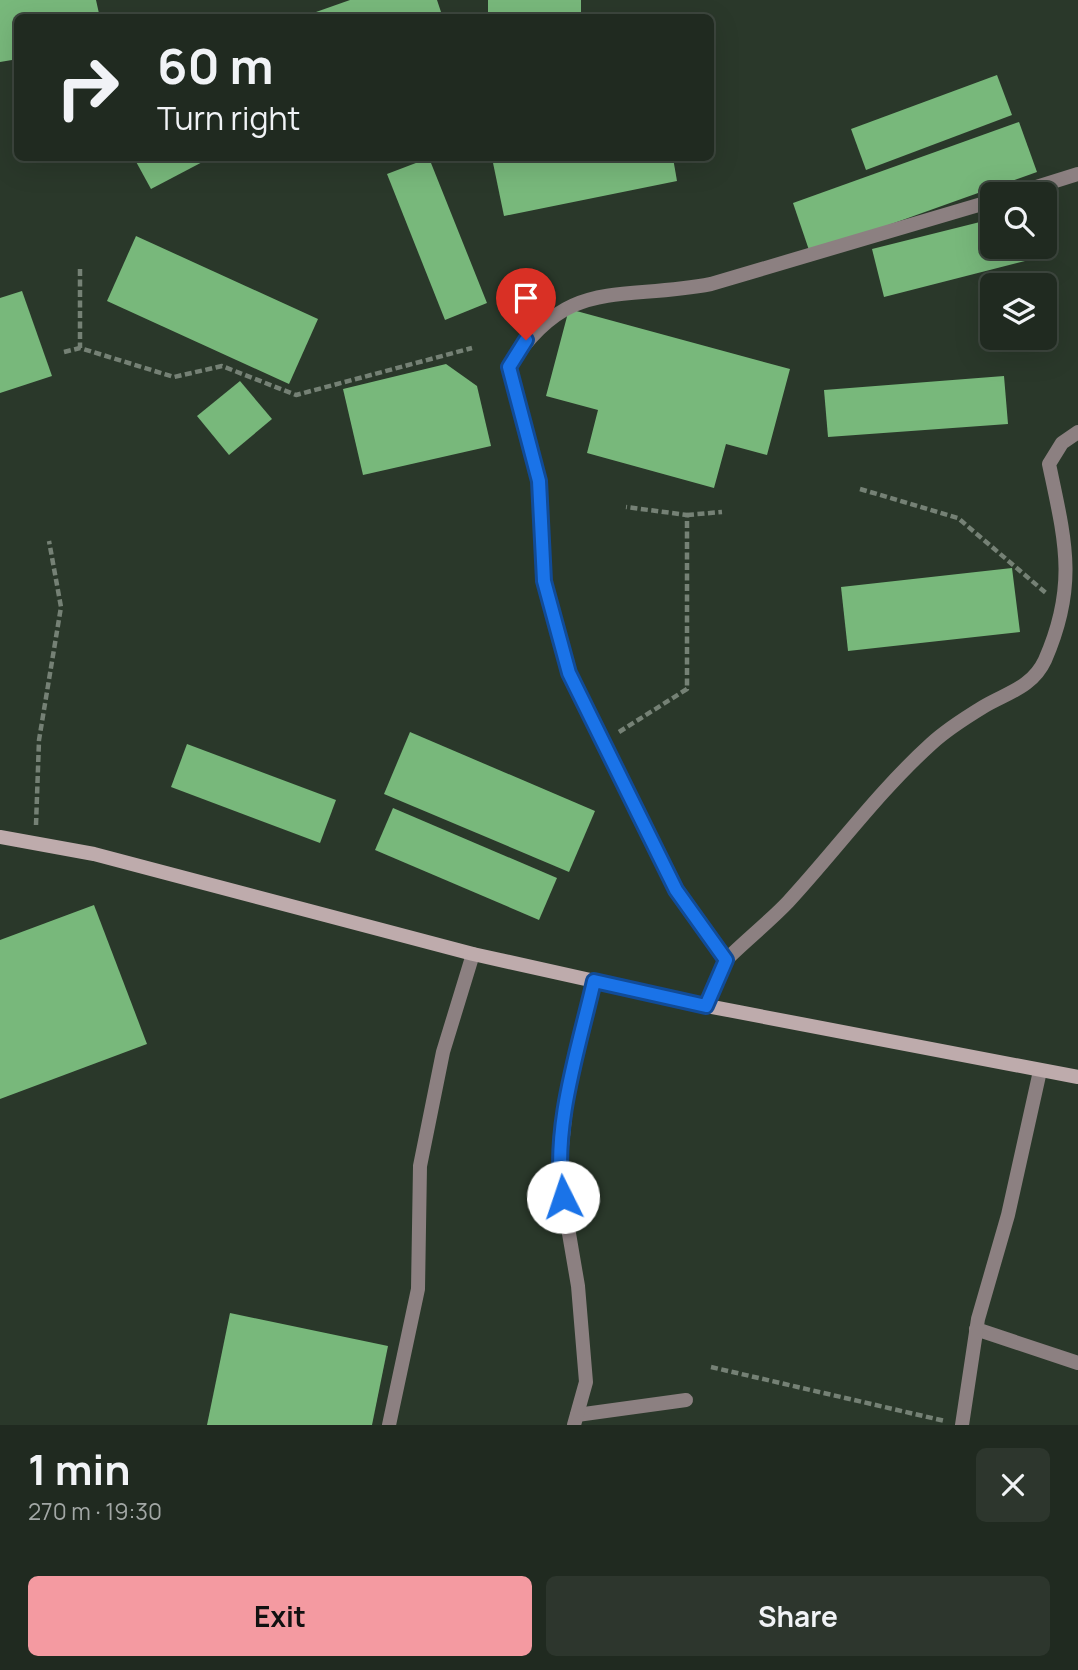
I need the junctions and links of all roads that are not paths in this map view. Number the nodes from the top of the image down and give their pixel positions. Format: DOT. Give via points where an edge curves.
graph roads {
  1 [pos="1078,174"];
  2 [pos="1052,182"];
  3 [pos="980,205"];
  4 [pos="1078,432"];
  5 [pos="0,836"];
  6 [pos="473,954"];
  7 [pos="726,960"];
  8 [pos="594,981"];
  9 [pos="706,1006"];
  10 [pos="1040,1071"];
  11 [pos="1078,1077"];
  12 [pos="976,1329"];
  13 [pos="1078,1363"];
  14 [pos="687,1400"];
  15 [pos="575,1420"];
  16 [pos="389,1425"];
  17 [pos="962,1425"];
  1 -- 2 [label="street"];
  3 -- 7 [label="street" via="711,284 594,297 542,323 509,367 539,481 544,581 569,673 676,890"];
  4 -- 7 [label="street" via="1062,443 1049,464 1069,562 1062,607 1037,673 1015,692 985,705 932,743 787,903"];
  5 -- 6 [label="street" via="94,854"];
  6 -- 8 [label="street"];
  6 -- 16 [label="street" via="443,1052 420,1166 418,1290"];
  7 -- 9 [label="street"];
  8 -- 9 [label="street"];
  8 -- 15 [label="street" via="567,1098 559,1175 578,1286 586,1382"];
  9 -- 10 [label="street"];
  10 -- 11 [label="street"];
  10 -- 12 [label="street" via="1008,1215"];
  12 -- 13 [label="street"];
  12 -- 17 [label="street"];
  14 -- 15 [label="street"];
}
